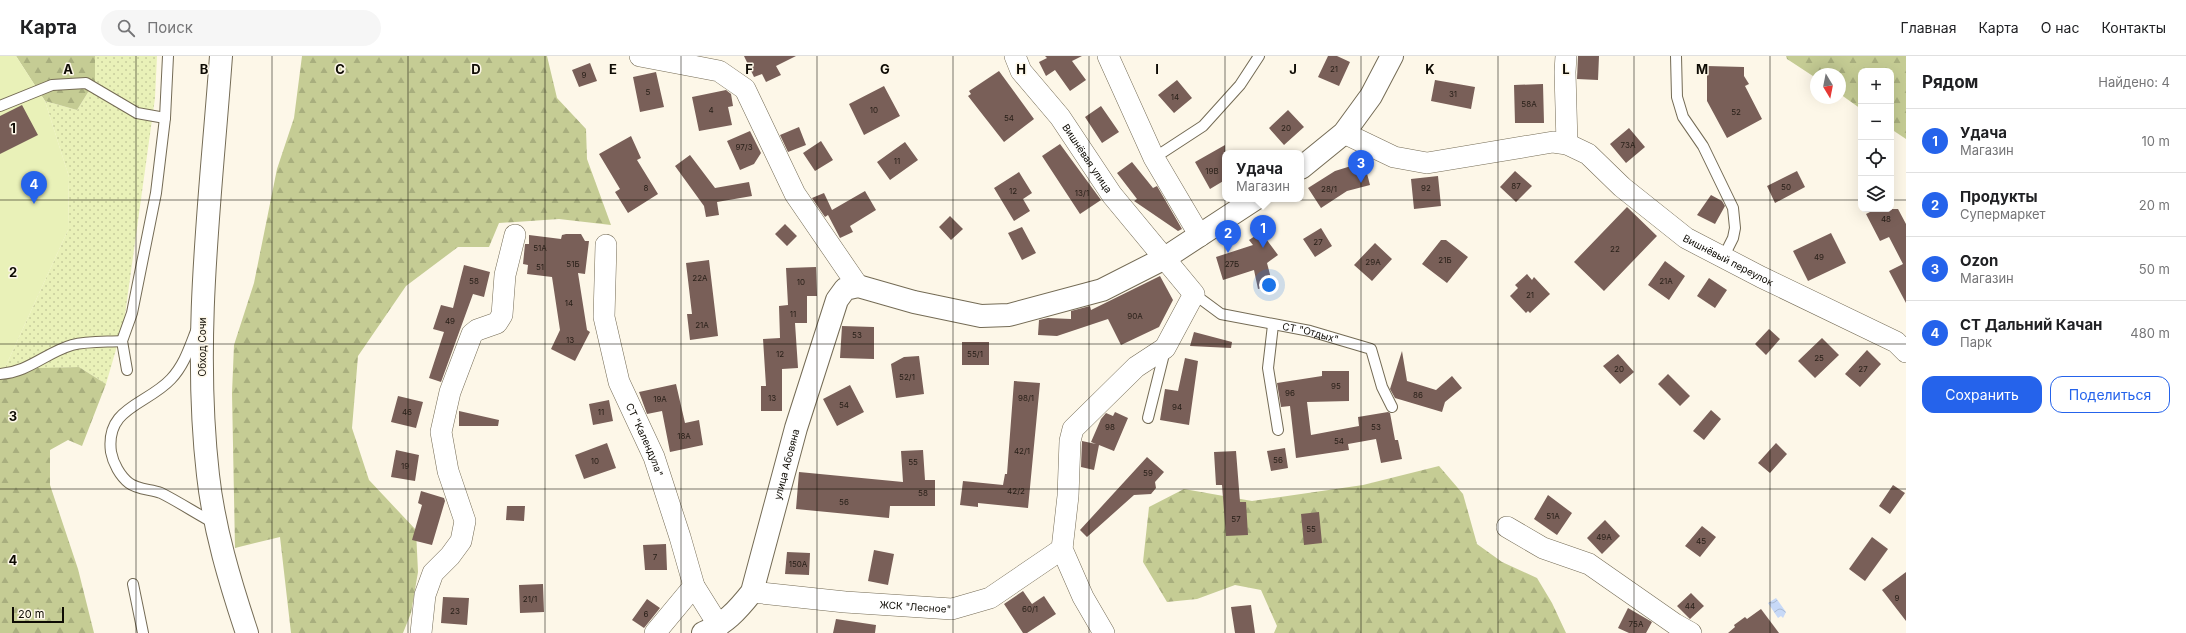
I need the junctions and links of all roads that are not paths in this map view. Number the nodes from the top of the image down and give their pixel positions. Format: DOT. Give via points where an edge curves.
graph roads {
  1 [pos="168,56"];
  2 [pos="221,56"];
  3 [pos="640,56"];
  4 [pos="1016,56"];
  5 [pos="1108,56"];
  6 [pos="1259,56"];
  7 [pos="1392,56"];
  8 [pos="1566,56"];
  9 [pos="1676,56"];
  10 [pos="0,106"];
  11 [pos="165,118"];
  12 [pos="1344,133"];
  13 [pos="1567,144"];
  14 [pos="1154,158"];
  15 [pos="1304,166"];
  16 [pos="1251,202"];
  17 [pos="515,235"];
  18 [pos="1200,236"];
  19 [pos="606,245"];
  20 [pos="1165,258"];
  21 [pos="1723,258"];
  22 [pos="858,286"];
  23 [pos="1194,294"];
  24 [pos="201,318"];
  25 [pos="1273,325"];
  26 [pos="122,341"];
  27 [pos="1165,348"];
  28 [pos="1906,352"];
  29 [pos="127,370"];
  30 [pos="0,374"];
  31 [pos="1392,407"];
  32 [pos="1148,418"];
  33 [pos="1278,430"];
  34 [pos="216,524"];
  35 [pos="1507,527"];
  36 [pos="1062,549"];
  37 [pos="133,584"];
  38 [pos="694,586"];
  39 [pos="752,592"];
  40 [pos="711,630"];
  41 [pos="143,633"];
  42 [pos="247,633"];
  43 [pos="421,633"];
  44 [pos="655,633"];
  45 [pos="1104,633"];
  46 [pos="1691,633"];
  1 -- 11 [label="lane"];
  2 -- 24 [label="main road, Обход Сочи"];
  3 -- 22 [label="street" via="719,71 745,89 795,194"];
  4 -- 20 [label="street, Вишнёвая улица" via="1021,71 1060,117 1112,195"];
  5 -- 14 [label="street"];
  6 -- 14 [label="lane" via="1240,85 1203,126"];
  7 -- 12 [label="main road" via="1371,96"];
  8 -- 13 [label="street"];
  9 -- 21 [label="lane" via="1677,97 1683,116 1703,146 1733,208 1733,238"];
  10 -- 11 [label="lane" via="52,85 86,83 137,113"];
  11 -- 26 [label="lane" via="156,193 132,313"];
  12 -- 13 [label="street, Вишнёвый переулок" via="1394,157 1427,163 1552,142"];
  12 -- 15 [label="main road"];
  13 -- 21 [label="street, Вишнёвый переулок" via="1588,154 1622,187 1686,238"];
  14 -- 18 [label="street"];
  16 -- 18 [label="main road"];
  17 -- 43 [label="street" via="505,275 502,315 497,323 472,334 450,392 441,432 448,471 465,521 461,541 433,573 424,595"];
  18 -- 20 [label="main road"];
  19 -- 38 [label="street, СТ \"Календула\"" via="604,317 619,382 654,458"];
  20 -- 22 [label="main road" via="1102,290 1009,315 981,316 914,302"];
  20 -- 23 [label="street, Вишнёвая улица"];
  21 -- 28 [label="street, Вишнёвый переулок" via="1896,342"];
  22 -- 39 [label="main road, улица Абовяна" via="845,289 837,300 796,428"];
  23 -- 25 [label="lane, СТ \"Отдых\"" via="1221,314"];
  23 -- 27 [label="street"];
  24 -- 34 [label="main road, Обход Сочи" via="203,415 208,476"];
  24 -- 34 [label="lane" via="182,366 158,390 120,415 113,427 110,444 112,458 129,483 160,493"];
  25 -- 31 [label="lane, СТ \"Отдых\"" via="1310,331 1371,349 1382,387"];
  25 -- 33 [label="lane" via="1268,368"];
  26 -- 29 [label="lane"];
  26 -- 30 [label="lane" via="73,345 54,352 20,371"];
  27 -- 32 [label="lane"];
  27 -- 36 [label="street" via="1136,367 1073,429"];
  34 -- 42 [label="main road, Обход Сочи"];
  35 -- 46 [label="street" via="1543,548 1589,564"];
  36 -- 39 [label="street, ЖСК \"Лесное\"" via="990,598 952,609 845,602"];
  36 -- 45 [label="street" via="1083,597"];
  37 -- 41 [label="lane"];
  38 -- 40 [label="street, СТ \"Календула\""];
  38 -- 44 [label="street"];
  39 -- 40 [label="main road, улица Абовяна" via="735,614"];
}
